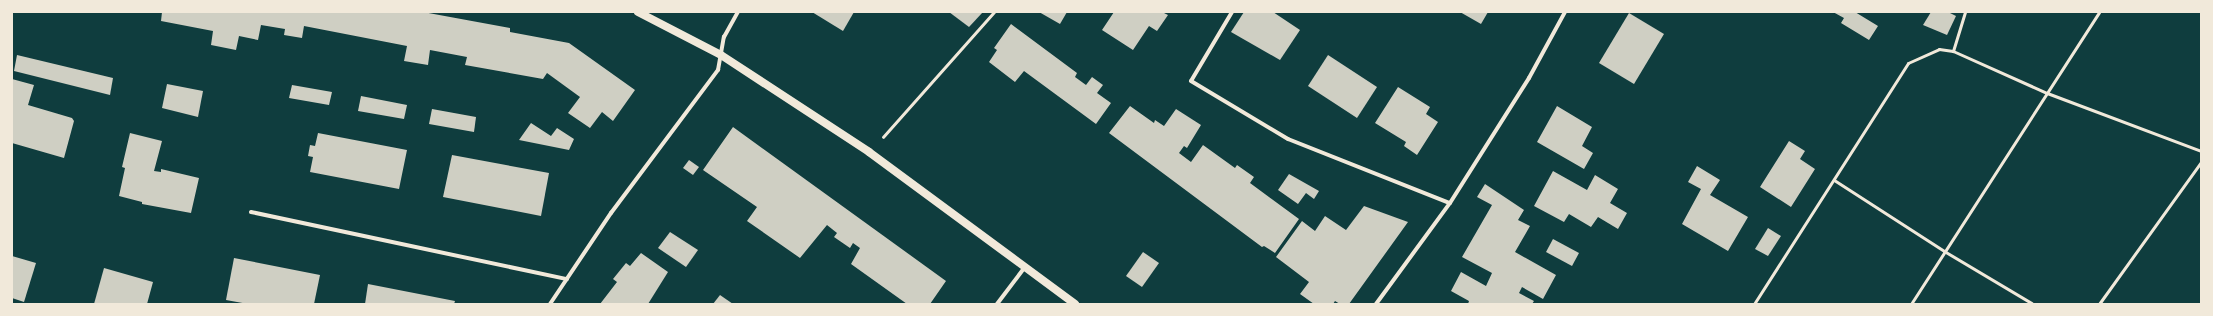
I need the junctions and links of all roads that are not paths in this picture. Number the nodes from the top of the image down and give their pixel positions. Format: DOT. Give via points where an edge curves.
graph roads {
  1 [pos="638,12"];
  2 [pos="738,12"];
  3 [pos="1232,12"];
  4 [pos="1565,12"];
  5 [pos="1965,12"];
  6 [pos="2100,12"];
  7 [pos="1953,51"];
  8 [pos="721,55"];
  9 [pos="2047,93"];
  10 [pos="2201,151"];
  11 [pos="2201,162"];
  12 [pos="1834,180"];
  13 [pos="1450,203"];
  14 [pos="252,212"];
  15 [pos="1944,251"];
  16 [pos="1026,267"];
  17 [pos="567,279"];
  18 [pos="550,304"];
  19 [pos="997,304"];
  20 [pos="1075,304"];
  21 [pos="1376,304"];
  22 [pos="1754,304"];
  23 [pos="1911,304"];
  24 [pos="2033,304"];
  25 [pos="2099,304"];
  1 -- 8 [label="main road"];
  2 -- 8 [label="street" via="724,37"];
  3 -- 13 [label="street" via="1190,81 1288,139"];
  4 -- 13 [label="street" via="1529,78"];
  5 -- 7 [label="lane"];
  6 -- 9 [label="lane"];
  7 -- 9 [label="lane"];
  7 -- 12 [label="lane" via="1939,49 1908,63"];
  8 -- 16 [label="main road" via="869,152"];
  8 -- 17 [label="street" via="718,70 611,213"];
  9 -- 10 [label="lane"];
  9 -- 15 [label="lane"];
  11 -- 25 [label="lane"];
  12 -- 15 [label="lane"];
  12 -- 22 [label="lane"];
  13 -- 21 [label="street"];
  14 -- 17 [label="street"];
  15 -- 23 [label="lane"];
  15 -- 24 [label="lane"];
  16 -- 19 [label="street"];
  16 -- 20 [label="main road"];
  17 -- 18 [label="street"];
}
